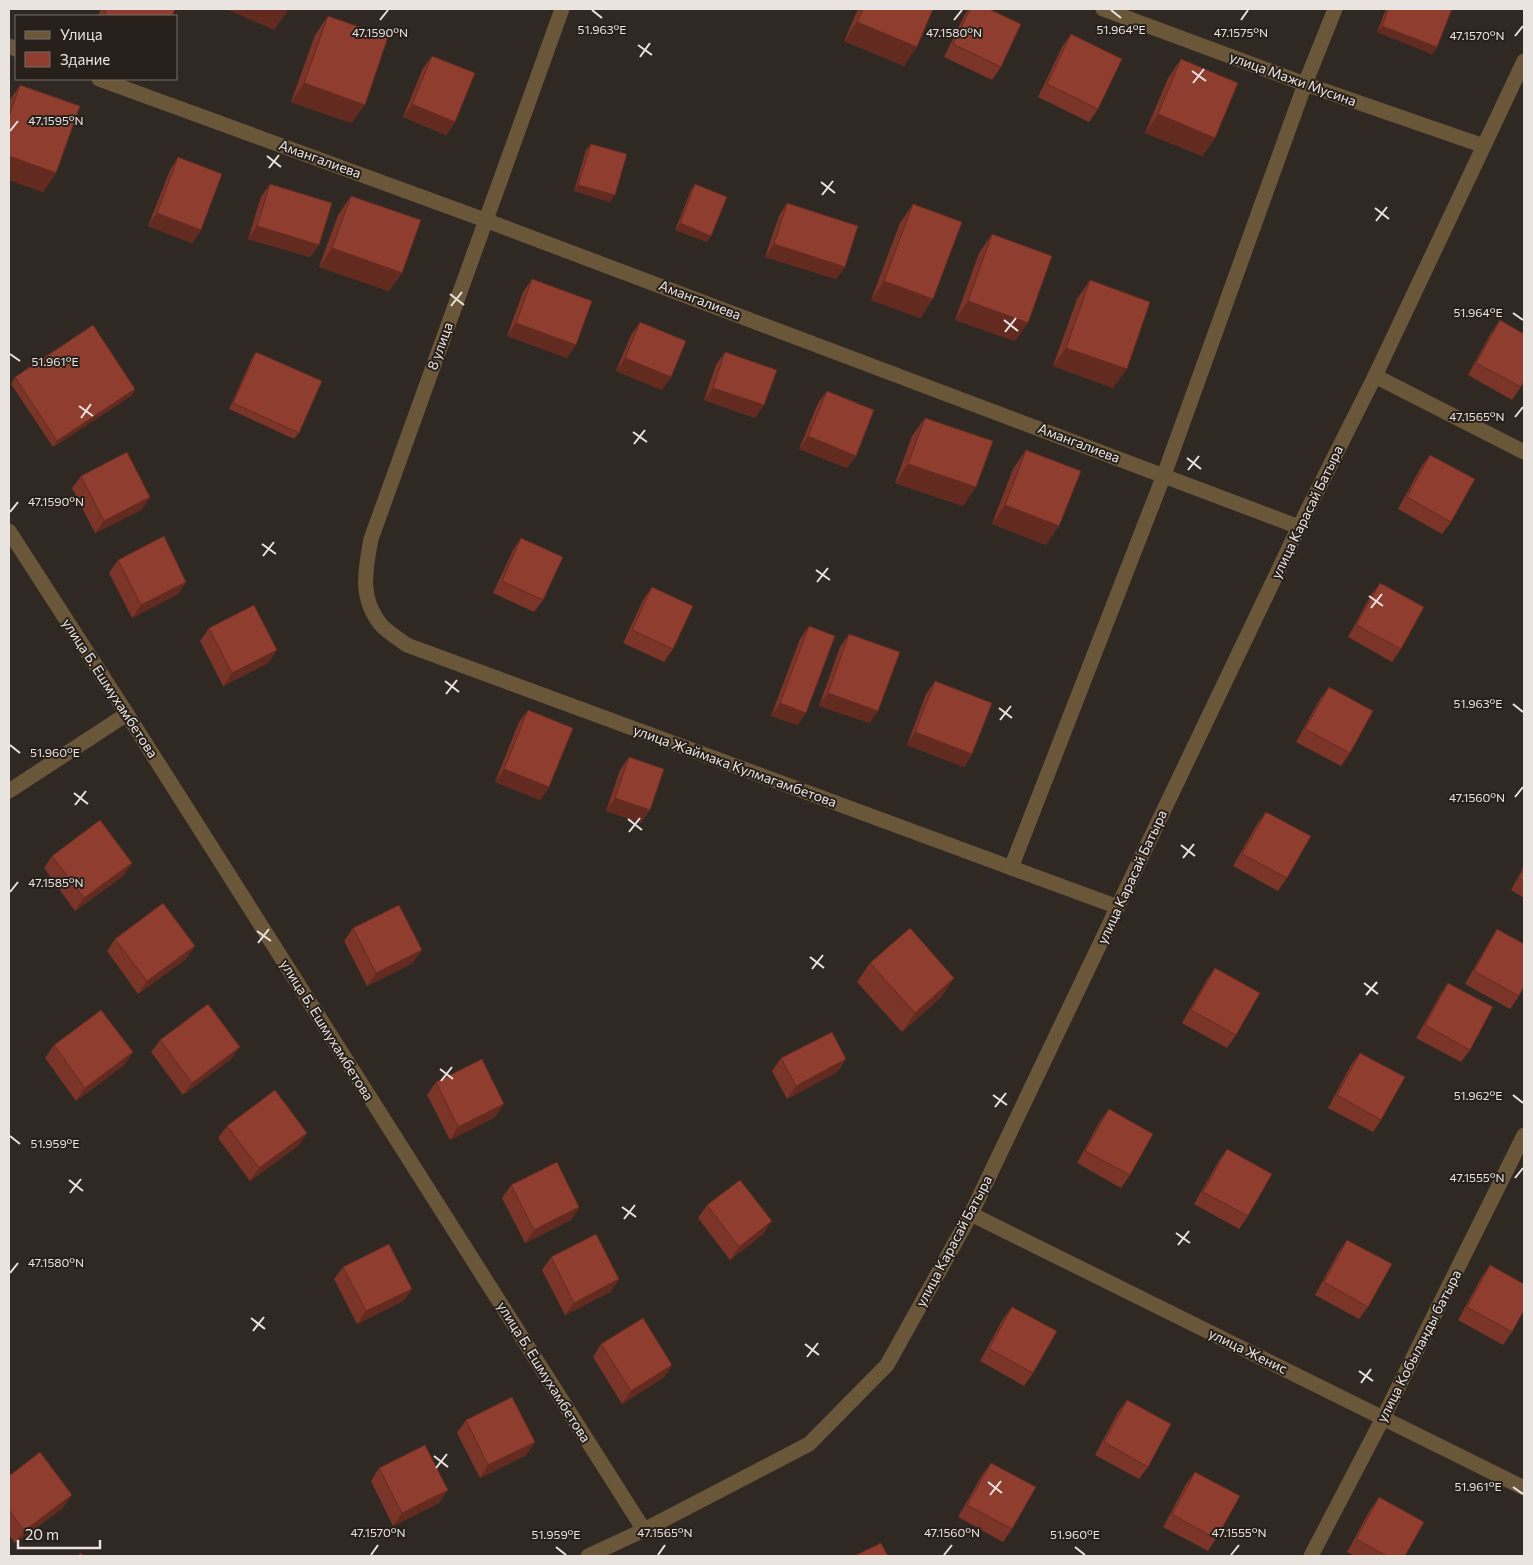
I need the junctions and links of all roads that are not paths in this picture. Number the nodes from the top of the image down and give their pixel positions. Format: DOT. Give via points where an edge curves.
graph roads {
  1 [pos="562,9"];
  2 [pos="1102,9"];
  3 [pos="1335,9"];
  4 [pos="1524,62"];
  5 [pos="102,80"];
  6 [pos="1305,84"];
  7 [pos="1484,146"];
  8 [pos="485,220"];
  9 [pos="1375,376"];
  10 [pos="1524,452"];
  11 [pos="1164,475"];
  12 [pos="1298,527"];
  13 [pos="9,531"];
  14 [pos="368,603"];
  15 [pos="127,714"];
  16 [pos="9,791"];
  17 [pos="1011,868"];
  18 [pos="1118,906"];
  19 [pos="1524,1135"];
  20 [pos="971,1214"];
  21 [pos="1383,1418"];
  22 [pos="1524,1488"];
  23 [pos="644,1530"];
  24 [pos="588,1556"];
  25 [pos="1311,1556"];
  1 -- 8 [label="street, 8 улица"];
  2 -- 6 [label="street, улица Мажи Мусина"];
  3 -- 6 [label="street"];
  4 -- 7 [label="street, улица Карасай Батыра"];
  5 -- 8 [label="street, Амангалиева"];
  6 -- 7 [label="street, улица Мажи Мусина"];
  6 -- 11 [label="street"];
  7 -- 9 [label="street, улица Карасай Батыра"];
  8 -- 11 [label="street, Амангалиева"];
  8 -- 14 [label="street, 8 улица" via="371,540 364,576"];
  9 -- 10 [label="street"];
  9 -- 12 [label="street, улица Карасай Батыра"];
  11 -- 12 [label="street, Амангалиева"];
  11 -- 17 [label="street"];
  12 -- 18 [label="street, улица Карасай Батыра"];
  13 -- 15 [label="street, улица Б. Ешмухамбетова"];
  14 -- 17 [label="street, улица Жаймака Кулмагамбетова" via="382,626 407,645"];
  15 -- 16 [label="street"];
  15 -- 23 [label="street, улица Б. Ешмухамбетова"];
  17 -- 18 [label="street, улица Жаймака Кулмагамбетова"];
  18 -- 20 [label="street, улица Карасай Батыра"];
  19 -- 21 [label="street, улица Кобыланды батыра"];
  20 -- 21 [label="street, улица Женис"];
  20 -- 23 [label="street, улица Карасай Батыра" via="887,1365 809,1444"];
  21 -- 22 [label="street, улица Женис"];
  21 -- 25 [label="street, улица Кобыланды батыра"];
  23 -- 24 [label="street, улица Карасай Батыра"];
}
